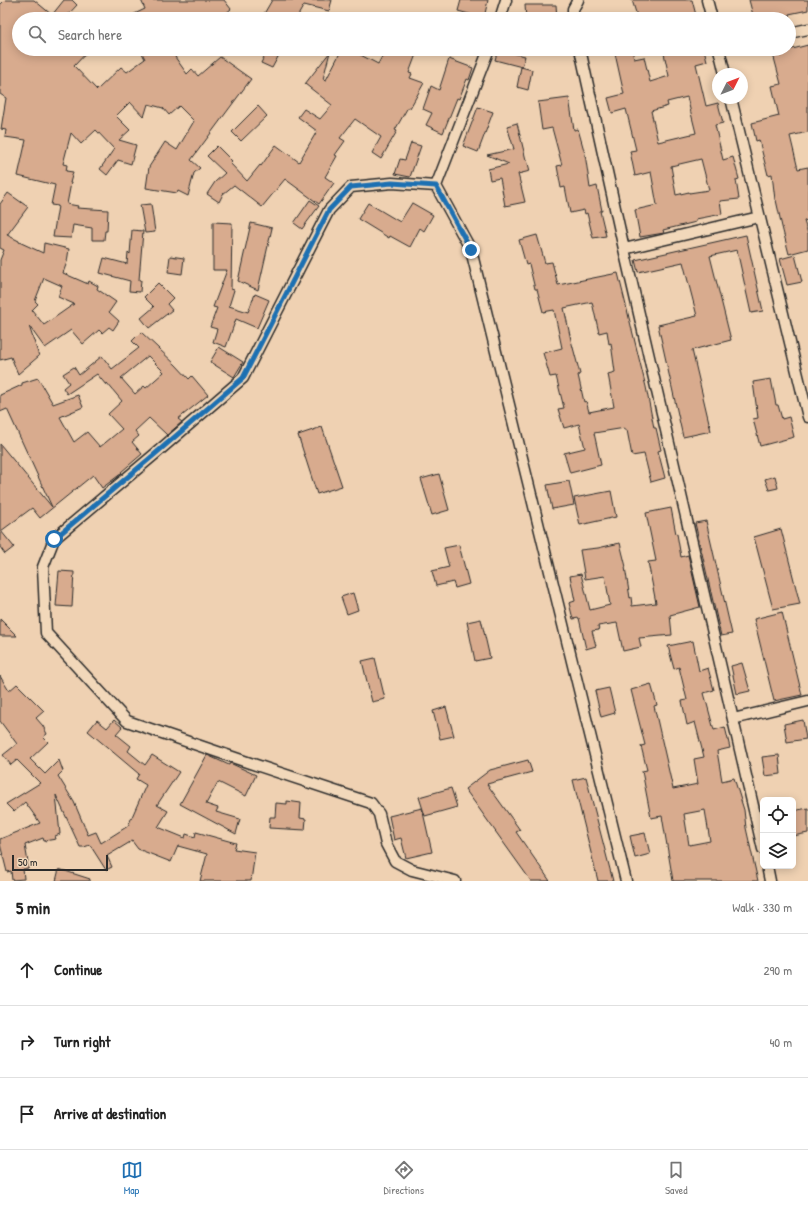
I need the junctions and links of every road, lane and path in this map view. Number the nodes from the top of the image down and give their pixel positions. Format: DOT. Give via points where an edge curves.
graph roads {
  1 [pos="506,0"];
  2 [pos="707,0"];
  3 [pos="502,12"];
  4 [pos="710,12"];
  5 [pos="808,29"];
  6 [pos="796,32"];
  7 [pos="486,56"];
  8 [pos="582,56"];
  9 [pos="721,56"];
  10 [pos="724,68"];
  11 [pos="731,104"];
  12 [pos="436,186"];
  13 [pos="759,217"];
  14 [pos="624,249"];
  15 [pos="808,417"];
  16 [pos="808,701"];
  17 [pos="733,719"];
  18 [pos="760,836"];
  19 [pos="768,869"];
  20 [pos="455,881"];
  21 [pos="626,881"];
  22 [pos="770,881"];
  1 -- 3 [label="street"];
  2 -- 4 [label="street"];
  5 -- 6 [label="street"];
  7 -- 12 [label="street"];
  8 -- 14 [label="street"];
  9 -- 10 [label="street"];
  11 -- 13 [label="street"];
  12 -- 20 [label="street" via="392,183 351,187 329,210 243,378 54,539 43,567 46,633 127,720 371,803 379,814 386,844 395,861 412,870"];
  12 -- 21 [label="street" via="471,250"];
  13 -- 14 [label="street"];
  13 -- 15 [label="street"];
  14 -- 17 [label="street"];
  16 -- 17 [label="street"];
  17 -- 18 [label="street"];
  19 -- 22 [label="street"];
}
